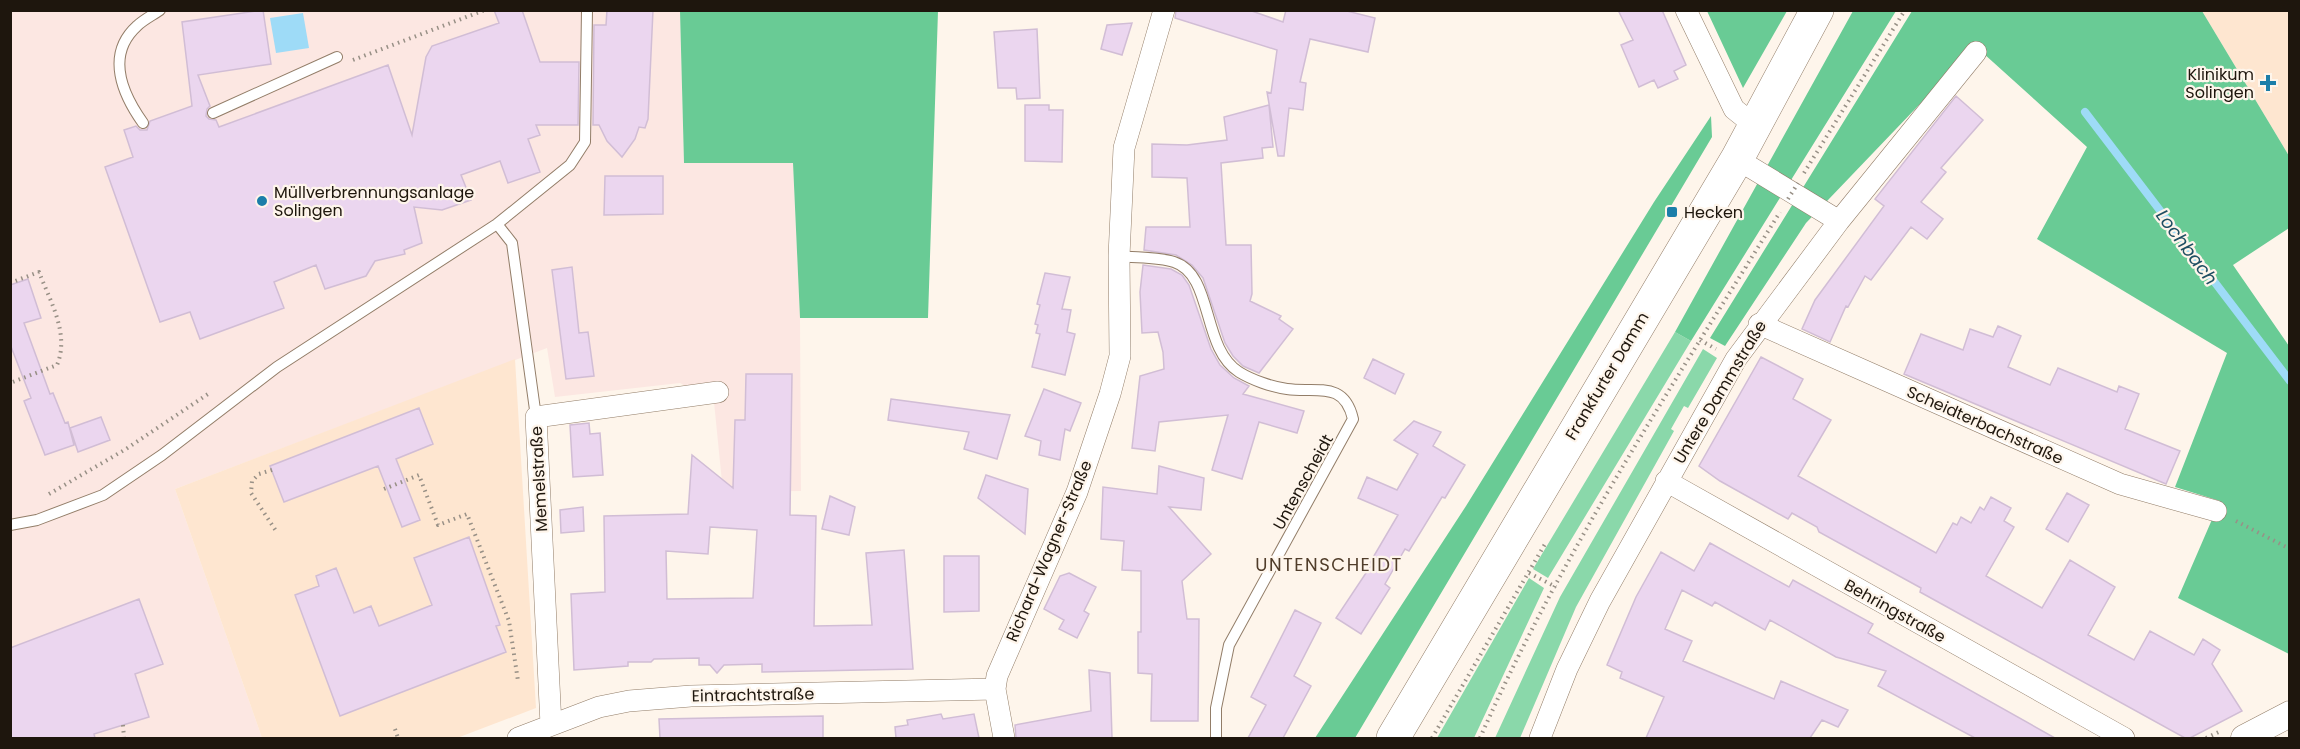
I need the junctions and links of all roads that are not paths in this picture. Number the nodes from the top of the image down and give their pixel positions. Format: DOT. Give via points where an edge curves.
graph roads {
  1 [pos="160,10"];
  2 [pos="587,10"];
  3 [pos="1164,10"];
  4 [pos="1686,10"];
  5 [pos="1817,10"];
  6 [pos="1976,52"];
  7 [pos="337,57"];
  8 [pos="213,113"];
  9 [pos="143,123"];
  10 [pos="1754,125"];
  11 [pos="1737,159"];
  12 [pos="1839,221"];
  13 [pos="497,224"];
  14 [pos="1119,256"];
  15 [pos="1759,324"];
  16 [pos="718,392"];
  17 [pos="536,417"];
  18 [pos="1666,481"];
  19 [pos="2216,511"];
  20 [pos="10,525"];
  21 [pos="995,689"];
  22 [pos="2289,714"];
  23 [pos="551,725"];
  24 [pos="518,738"];
  25 [pos="1004,738"];
  26 [pos="1216,738"];
  27 [pos="1393,738"];
  28 [pos="1540,738"];
  29 [pos="2124,738"];
  30 [pos="2244,738"];
  1 -- 9 [label="lane" via="136,27 120,54 119,76 128,102"];
  2 -- 13 [label="lane" via="585,142 570,165"];
  3 -- 14 [label="street, Richard-Wagner-Straße" via="1124,148"];
  4 -- 10 [label="street" via="1734,109"];
  5 -- 10 [label="main road, Frankfurter Damm"];
  6 -- 12 [label="street, Untere Dammstraße"];
  7 -- 8 [label="lane"];
  10 -- 11 [label="main road, Frankfurter Damm"];
  11 -- 12 [label="street"];
  11 -- 27 [label="main road, Frankfurter Damm"];
  12 -- 15 [label="street, Untere Dammstraße"];
  13 -- 17 [label="lane" via="512,243"];
  13 -- 20 [label="lane" via="277,367 103,495 37,520"];
  14 -- 21 [label="street, Richard-Wagner-Straße" via="1120,356 1110,394 1077,492 1000,667"];
  14 -- 26 [label="lane, Untenscheidt" via="1173,261 1185,267 1196,281 1223,357 1238,371 1287,389 1321,388 1339,395 1350,405 1353,419 1229,645 1215,708"];
  15 -- 18 [label="street, Untere Dammstraße"];
  15 -- 19 [label="street, Scheidterbachstraße" via="2120,484"];
  16 -- 17 [label="street, Memelstraße"];
  17 -- 23 [label="street, Memelstraße"];
  18 -- 28 [label="street, Untere Dammstraße" via="1600,601"];
  18 -- 29 [label="street, Behringstraße"];
  21 -- 23 [label="street, Eintrachtstraße" via="629,701 599,707"];
  21 -- 25 [label="street, Richard-Wagner-Straße"];
  22 -- 30 [label="street"];
  23 -- 24 [label="street, Eintrachtstraße"];
}
